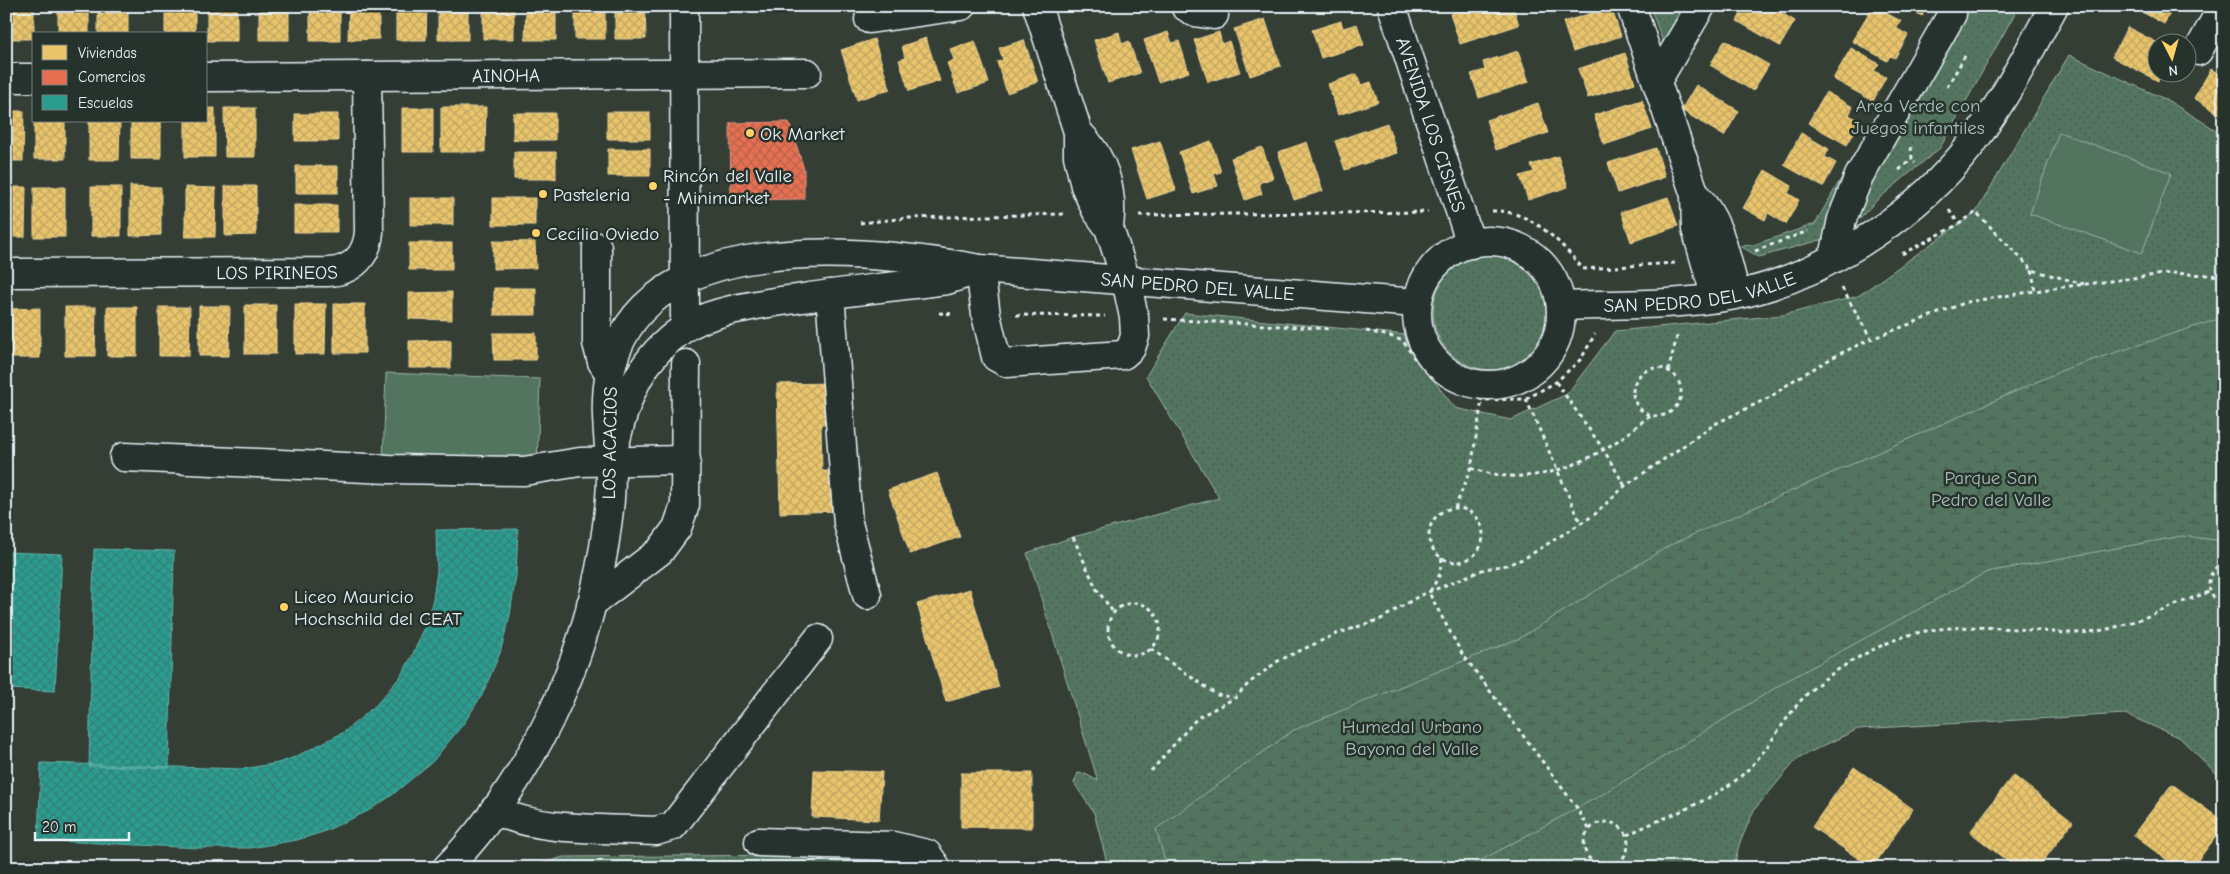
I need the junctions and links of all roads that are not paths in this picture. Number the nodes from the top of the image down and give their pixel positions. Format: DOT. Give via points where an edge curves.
graph roads {
  1 [pos="684,6"];
  2 [pos="961,6"];
  3 [pos="1037,6"];
  4 [pos="1185,6"];
  5 [pos="1392,6"];
  6 [pos="1631,6"];
  7 [pos="1701,6"];
  8 [pos="2054,6"];
  9 [pos="2223,6"];
  10 [pos="1952,14"];
  11 [pos="1214,15"];
  12 [pos="869,19"];
  13 [pos="2198,51"];
  14 [pos="807,73"];
  15 [pos="685,74"];
  16 [pos="367,76"];
  17 [pos="208,77"];
  18 [pos="6,78"];
  19 [pos="32,78"];
  20 [pos="1657,81"];
  21 [pos="1695,195"];
  22 [pos="1470,244"];
  23 [pos="596,247"];
  24 [pos="809,255"];
  25 [pos="1834,257"];
  26 [pos="980,269"];
  27 [pos="6,273"];
  28 [pos="684,279"];
  29 [pos="1126,280"];
  30 [pos="822,295"];
  31 [pos="1726,296"];
  32 [pos="1417,303"];
  33 [pos="1561,306"];
  34 [pos="685,327"];
  35 [pos="686,364"];
  36 [pos="610,374"];
  37 [pos="124,457"];
  38 [pos="686,460"];
  39 [pos="611,461"];
  40 [pos="867,594"];
  41 [pos="592,604"];
  42 [pos="818,639"];
  43 [pos="494,810"];
  44 [pos="759,842"];
  45 [pos="447,868"];
  46 [pos="937,868"];
  1 -- 15 [label="street"];
  2 -- 12 [label="street"];
  3 -- 29 [label="street" via="1078,132 1089,143 1103,168 1110,193 1106,219"];
  4 -- 11 [label="street" via="1194,12"];
  5 -- 22 [label="street, AVENIDA LOS CISNES"];
  6 -- 20 [label="street"];
  7 -- 20 [label="street"];
  8 -- 25 [label="street, SAN PEDRO DEL VALLE" via="1989,117 1961,157 1904,213"];
  9 -- 13 [label="street"];
  10 -- 25 [label="street" via="1859,176 1842,219"];
  14 -- 15 [label="street, AINOHA"];
  15 -- 16 [label="street, AINOHA"];
  15 -- 28 [label="street"];
  16 -- 17 [label="street, AINOHA"];
  16 -- 27 [label="street, LOS PIRINEOS" via="369,232 364,252 350,268 339,272"];
  18 -- 19 [label="street"];
  20 -- 21 [label="street"];
  21 -- 31 [label="street" via="1696,229 1706,261"];
  21 -- 31 [label="street" via="1716,224"];
  22 -- 32 [label="street" via="1455,250 1435,266 1421,287"];
  22 -- 33 [label="street" via="1488,241 1522,249 1549,273"];
  23 -- 36 [label="street" via="597,343 602,362"];
  24 -- 26 [label="street, SAN PEDRO DEL VALLE" via="889,256"];
  24 -- 28 [label="street, SAN PEDRO DEL VALLE" via="749,259"];
  24 -- 30 [label="street"];
  25 -- 31 [label="street, SAN PEDRO DEL VALLE" via="1796,276"];
  26 -- 29 [label="street, SAN PEDRO DEL VALLE"];
  26 -- 29 [label="street" via="996,357 1007,363 1123,355 1131,348 1135,336"];
  26 -- 30 [label="street, SAN PEDRO DEL VALLE" via="947,280"];
  28 -- 34 [label="street"];
  28 -- 36 [label="street, LOS ACACIOS" via="659,293 633,320 615,354"];
  29 -- 32 [label="street, SAN PEDRO DEL VALLE"];
  30 -- 34 [label="street, SAN PEDRO DEL VALLE" via="730,311"];
  30 -- 40 [label="street" via="848,523"];
  31 -- 33 [label="street, SAN PEDRO DEL VALLE" via="1674,302"];
  32 -- 33 [label="street" via="1421,340 1431,357 1460,380 1482,386 1515,380 1532,372 1546,359 1555,343"];
  34 -- 39 [label="street, SAN PEDRO DEL VALLE" via="661,347 638,374 621,420"];
  35 -- 38 [label="street"];
  36 -- 39 [label="street, LOS ACACIOS" via="606,430"];
  37 -- 39 [label="street" via="389,469 524,471 580,462"];
  38 -- 39 [label="street"];
  38 -- 41 [label="street" via="685,505 670,540"];
  39 -- 41 [label="street, LOS ACACIOS" via="604,546"];
  41 -- 43 [label="street, LOS ACACIOS" via="569,675 550,720 513,785"];
  42 -- 43 [label="street" via="667,830 539,824 512,819"];
  43 -- 45 [label="street, LOS ACACIOS"];
  44 -- 46 [label="street" via="893,846 927,854"];
}
